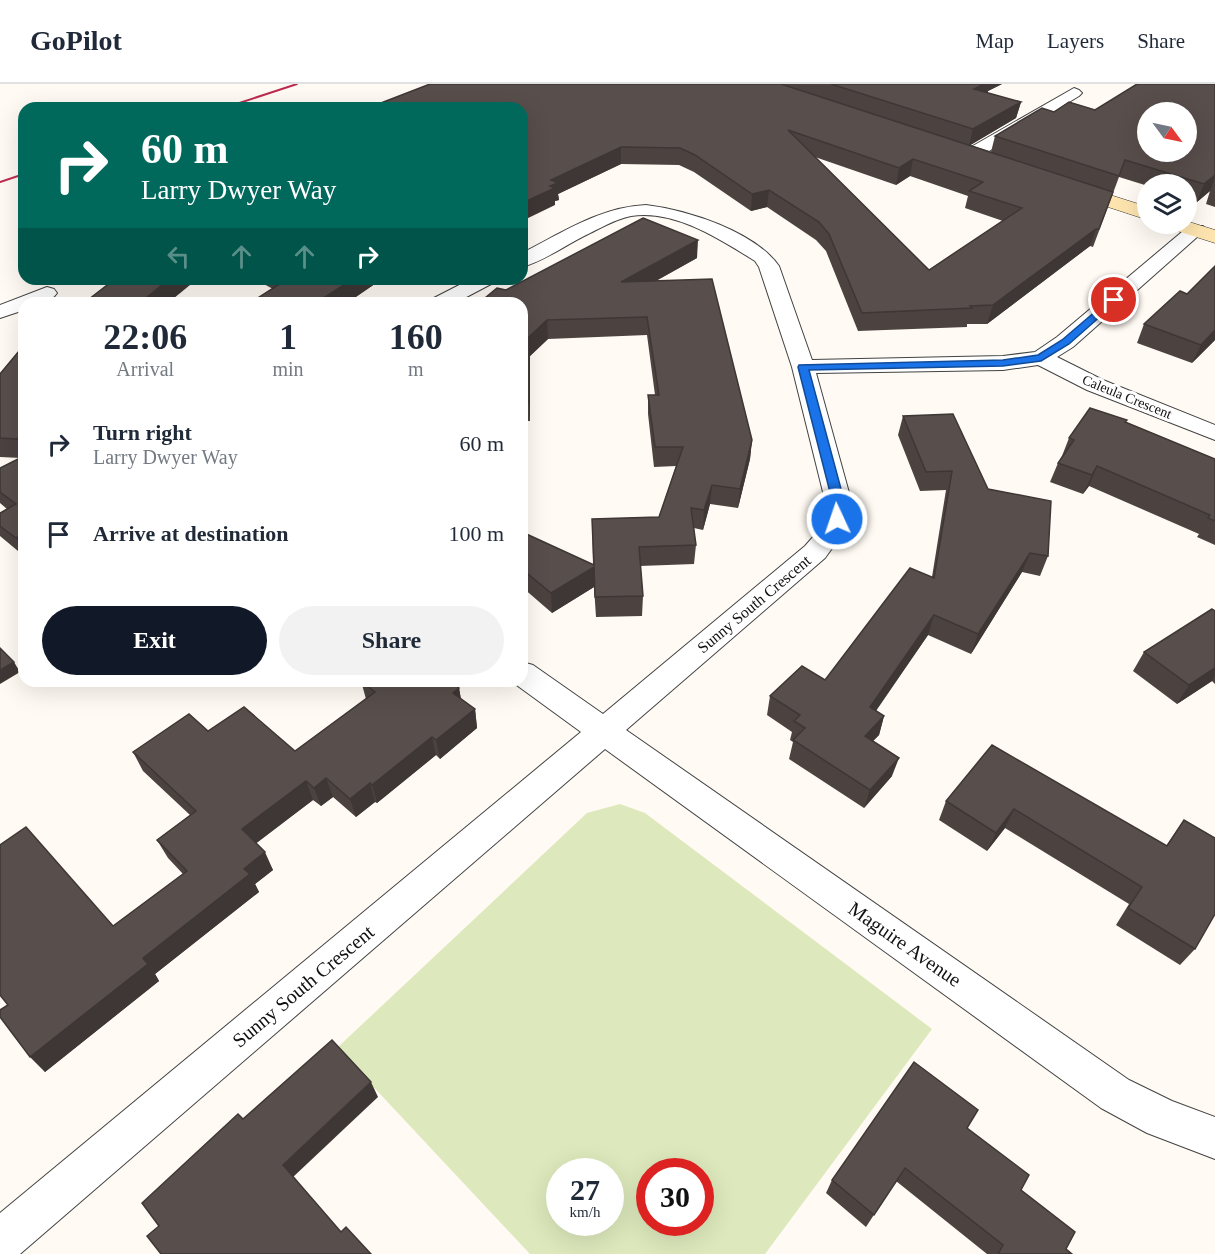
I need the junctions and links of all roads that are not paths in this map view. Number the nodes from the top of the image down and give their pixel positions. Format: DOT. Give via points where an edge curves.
graph roads {
  1 [pos="1074,93"];
  2 [pos="948,147"];
  3 [pos="970,155"];
  4 [pos="993,162"];
  5 [pos="1048,181"];
  6 [pos="1137,210"];
  7 [pos="1190,234"];
  8 [pos="528,258"];
  9 [pos="474,285"];
  10 [pos="47,293"];
  11 [pos="37,297"];
  12 [pos="451,297"];
  13 [pos="18,305"];
  14 [pos="0,312"];
  15 [pos="1041,358"];
  16 [pos="803,367"];
  17 [pos="1215,433"];
  18 [pos="528,677"];
  19 [pos="605,731"];
  20 [pos="1215,1138"];
  21 [pos="0,1242"];
  1 -- 3 [label="street"];
  2 -- 3 [label="street"];
  3 -- 4 [label="street"];
  5 -- 6 [label="street"];
  7 -- 15 [label="street" via="1065,342"];
  8 -- 16 [label="street, Sunny South Crescent" via="648,202 762,257 769,266"];
  9 -- 12 [label="street"];
  10 -- 11 [label="street"];
  13 -- 14 [label="street"];
  15 -- 16 [label="street" via="1003,363"];
  15 -- 17 [label="street, Caleula Crescent" via="1095,385"];
  16 -- 19 [label="street, Sunny South Crescent" via="838,500 831,536"];
  18 -- 19 [label="street"];
  19 -- 20 [label="street, Maguire Avenue" via="1115,1094 1162,1118"];
  19 -- 21 [label="street, Sunny South Crescent"];
}
